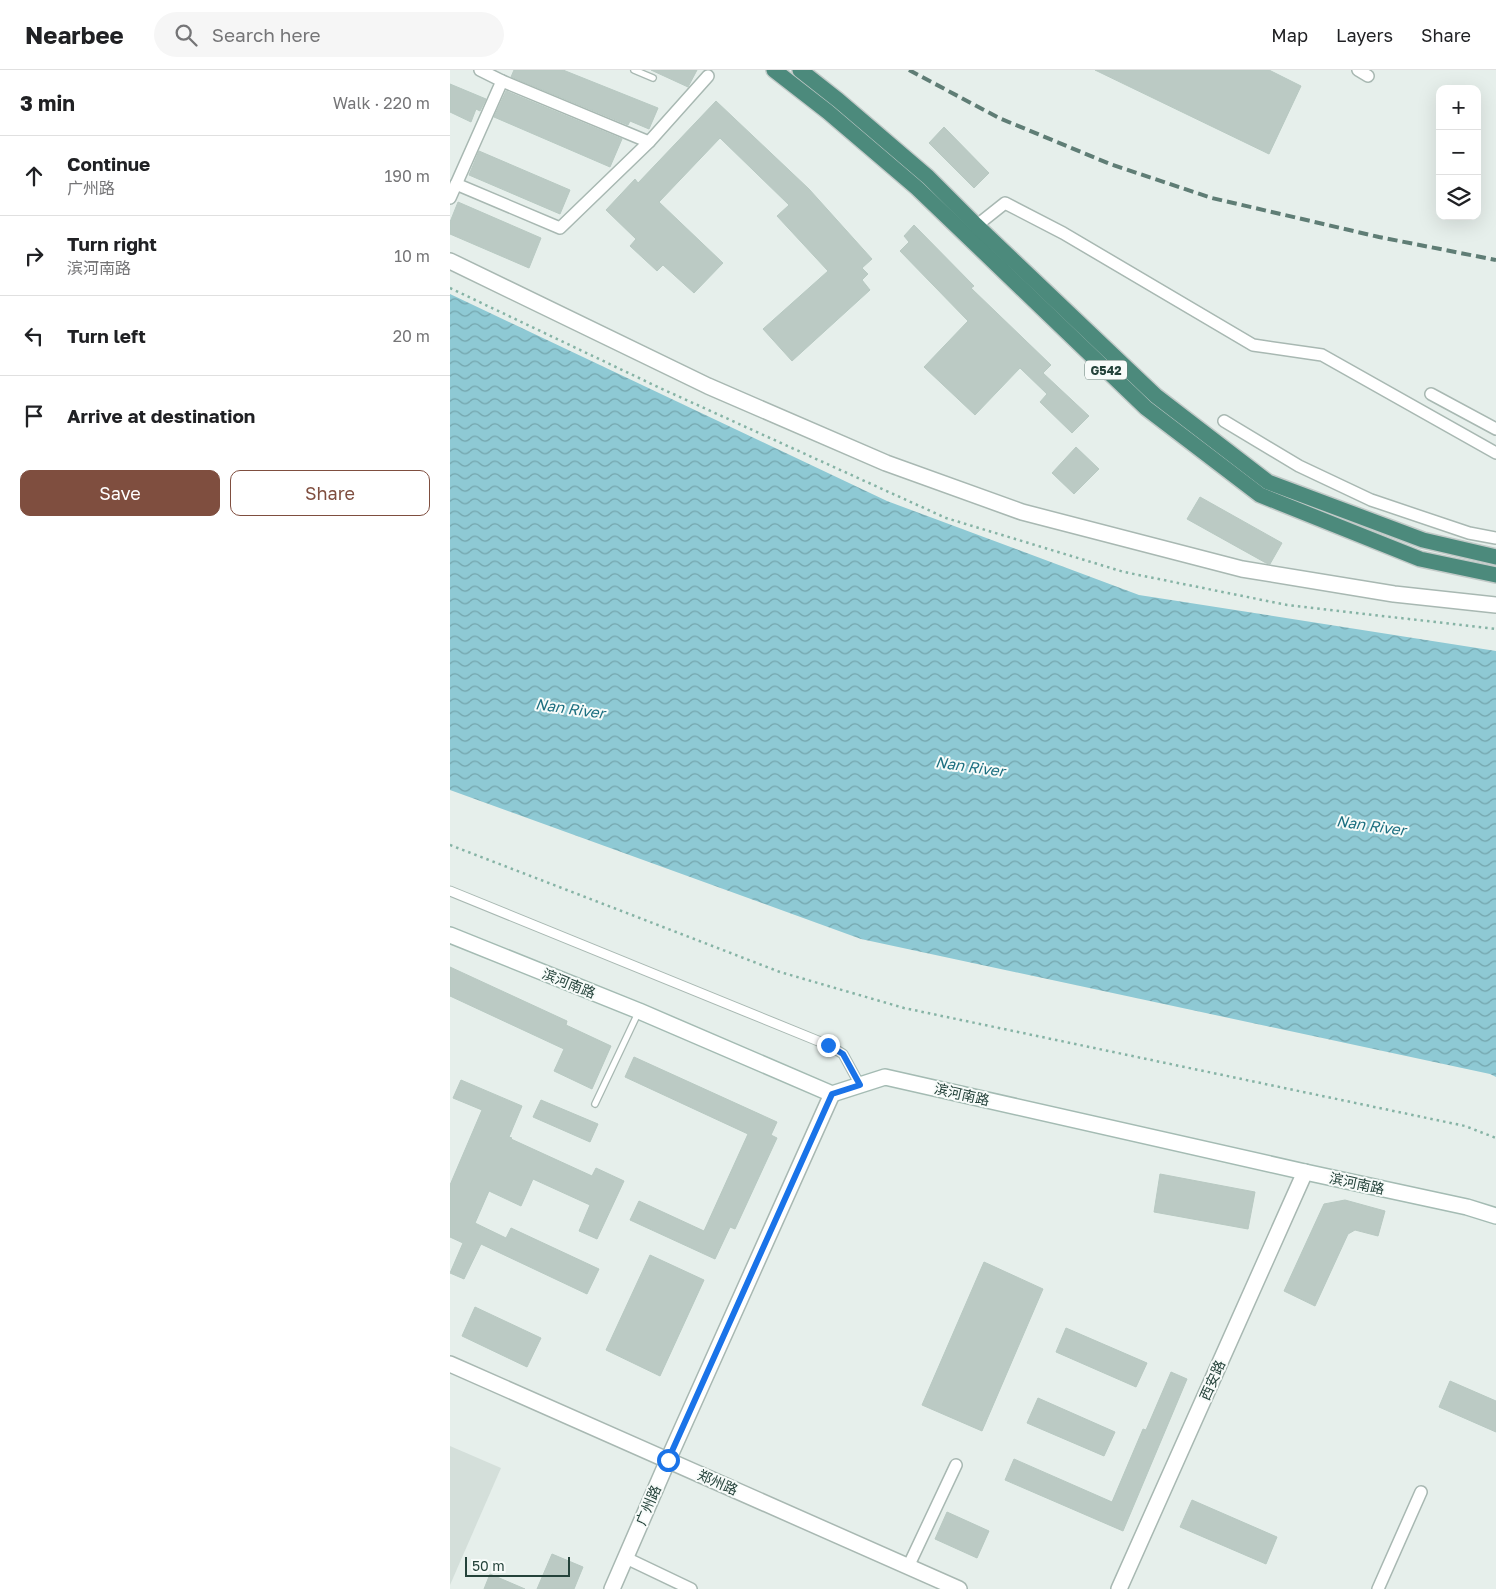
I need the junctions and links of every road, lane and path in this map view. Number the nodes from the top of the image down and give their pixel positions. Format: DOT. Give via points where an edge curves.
graph roads {
  1 [pos="480,70"];
  2 [pos="634,70"];
  3 [pos="774,70"];
  4 [pos="800,70"];
  5 [pos="1358,70"];
  6 [pos="708,76"];
  7 [pos="1368,76"];
  8 [pos="653,78"];
  9 [pos="502,80"];
  10 [pos="649,142"];
  11 [pos="456,184"];
  12 [pos="450,198"];
  13 [pos="976,225"];
  14 [pos="965,236"];
  15 [pos="450,261"];
  16 [pos="1431,394"];
  17 [pos="1224,421"];
  18 [pos="1496,429"];
  19 [pos="1496,452"];
  20 [pos="1496,538"];
  21 [pos="1496,557"];
  22 [pos="1496,575"];
  23 [pos="1496,605"];
  24 [pos="450,845"];
  25 [pos="450,891"];
  26 [pos="450,934"];
  27 [pos="638,1011"];
  28 [pos="860,1085"];
  29 [pos="832,1094"];
  30 [pos="595,1104"];
  31 [pos="1496,1138"];
  32 [pos="1305,1172"];
  33 [pos="1496,1216"];
  34 [pos="450,1364"];
  35 [pos="668,1460"];
  36 [pos="956,1465"];
  37 [pos="1421,1492"];
  38 [pos="626,1558"];
  39 [pos="908,1566"];
  40 [pos="612,1589"];
  41 [pos="691,1589"];
  42 [pos="959,1589"];
  43 [pos="1118,1589"];
  44 [pos="1378,1589"];
  1 -- 9 [label="street"];
  2 -- 8 [label="lane"];
  3 -- 14 [label="highway, G542" via="917,188"];
  4 -- 13 [label="highway, G542" via="928,177"];
  5 -- 7 [label="street"];
  6 -- 10 [label="street"];
  9 -- 10 [label="street"];
  9 -- 11 [label="street"];
  10 -- 11 [label="street" via="560,228"];
  11 -- 12 [label="street"];
  13 -- 14 [label="street"];
  13 -- 19 [label="street" via="1005,203 1063,233 1253,346 1322,355"];
  13 -- 21 [label="highway, G542" via="1156,396 1268,482 1423,540"];
  14 -- 22 [label="highway, G542" via="1146,408 1260,495 1420,558"];
  15 -- 23 [label="street" via="708,386 886,462 1022,512 1242,569 1394,594"];
  16 -- 18 [label="street"];
  17 -- 20 [label="street" via="1300,466 1371,500 1469,533"];
  24 -- 31 [label="path" via="780,972 904,1008 1465,1126"];
  25 -- 28 [label="street" via="828,1045 843,1054"];
  26 -- 27 [label="street, 滨河南路"];
  27 -- 29 [label="street, 滨河南路"];
  27 -- 30 [label="lane"];
  28 -- 29 [label="street, 滨河南路"];
  28 -- 32 [label="street, 滨河南路" via="885,1077"];
  29 -- 35 [label="street, 广州路"];
  32 -- 33 [label="street, 滨河南路"];
  32 -- 43 [label="street, 西安路"];
  34 -- 35 [label="street, 郑州路"];
  35 -- 38 [label="street, 广州路"];
  35 -- 39 [label="street, 郑州路"];
  36 -- 39 [label="street"];
  37 -- 44 [label="street"];
  38 -- 40 [label="street, 广州路"];
  38 -- 41 [label="street"];
  39 -- 42 [label="street, 郑州路"];
}
